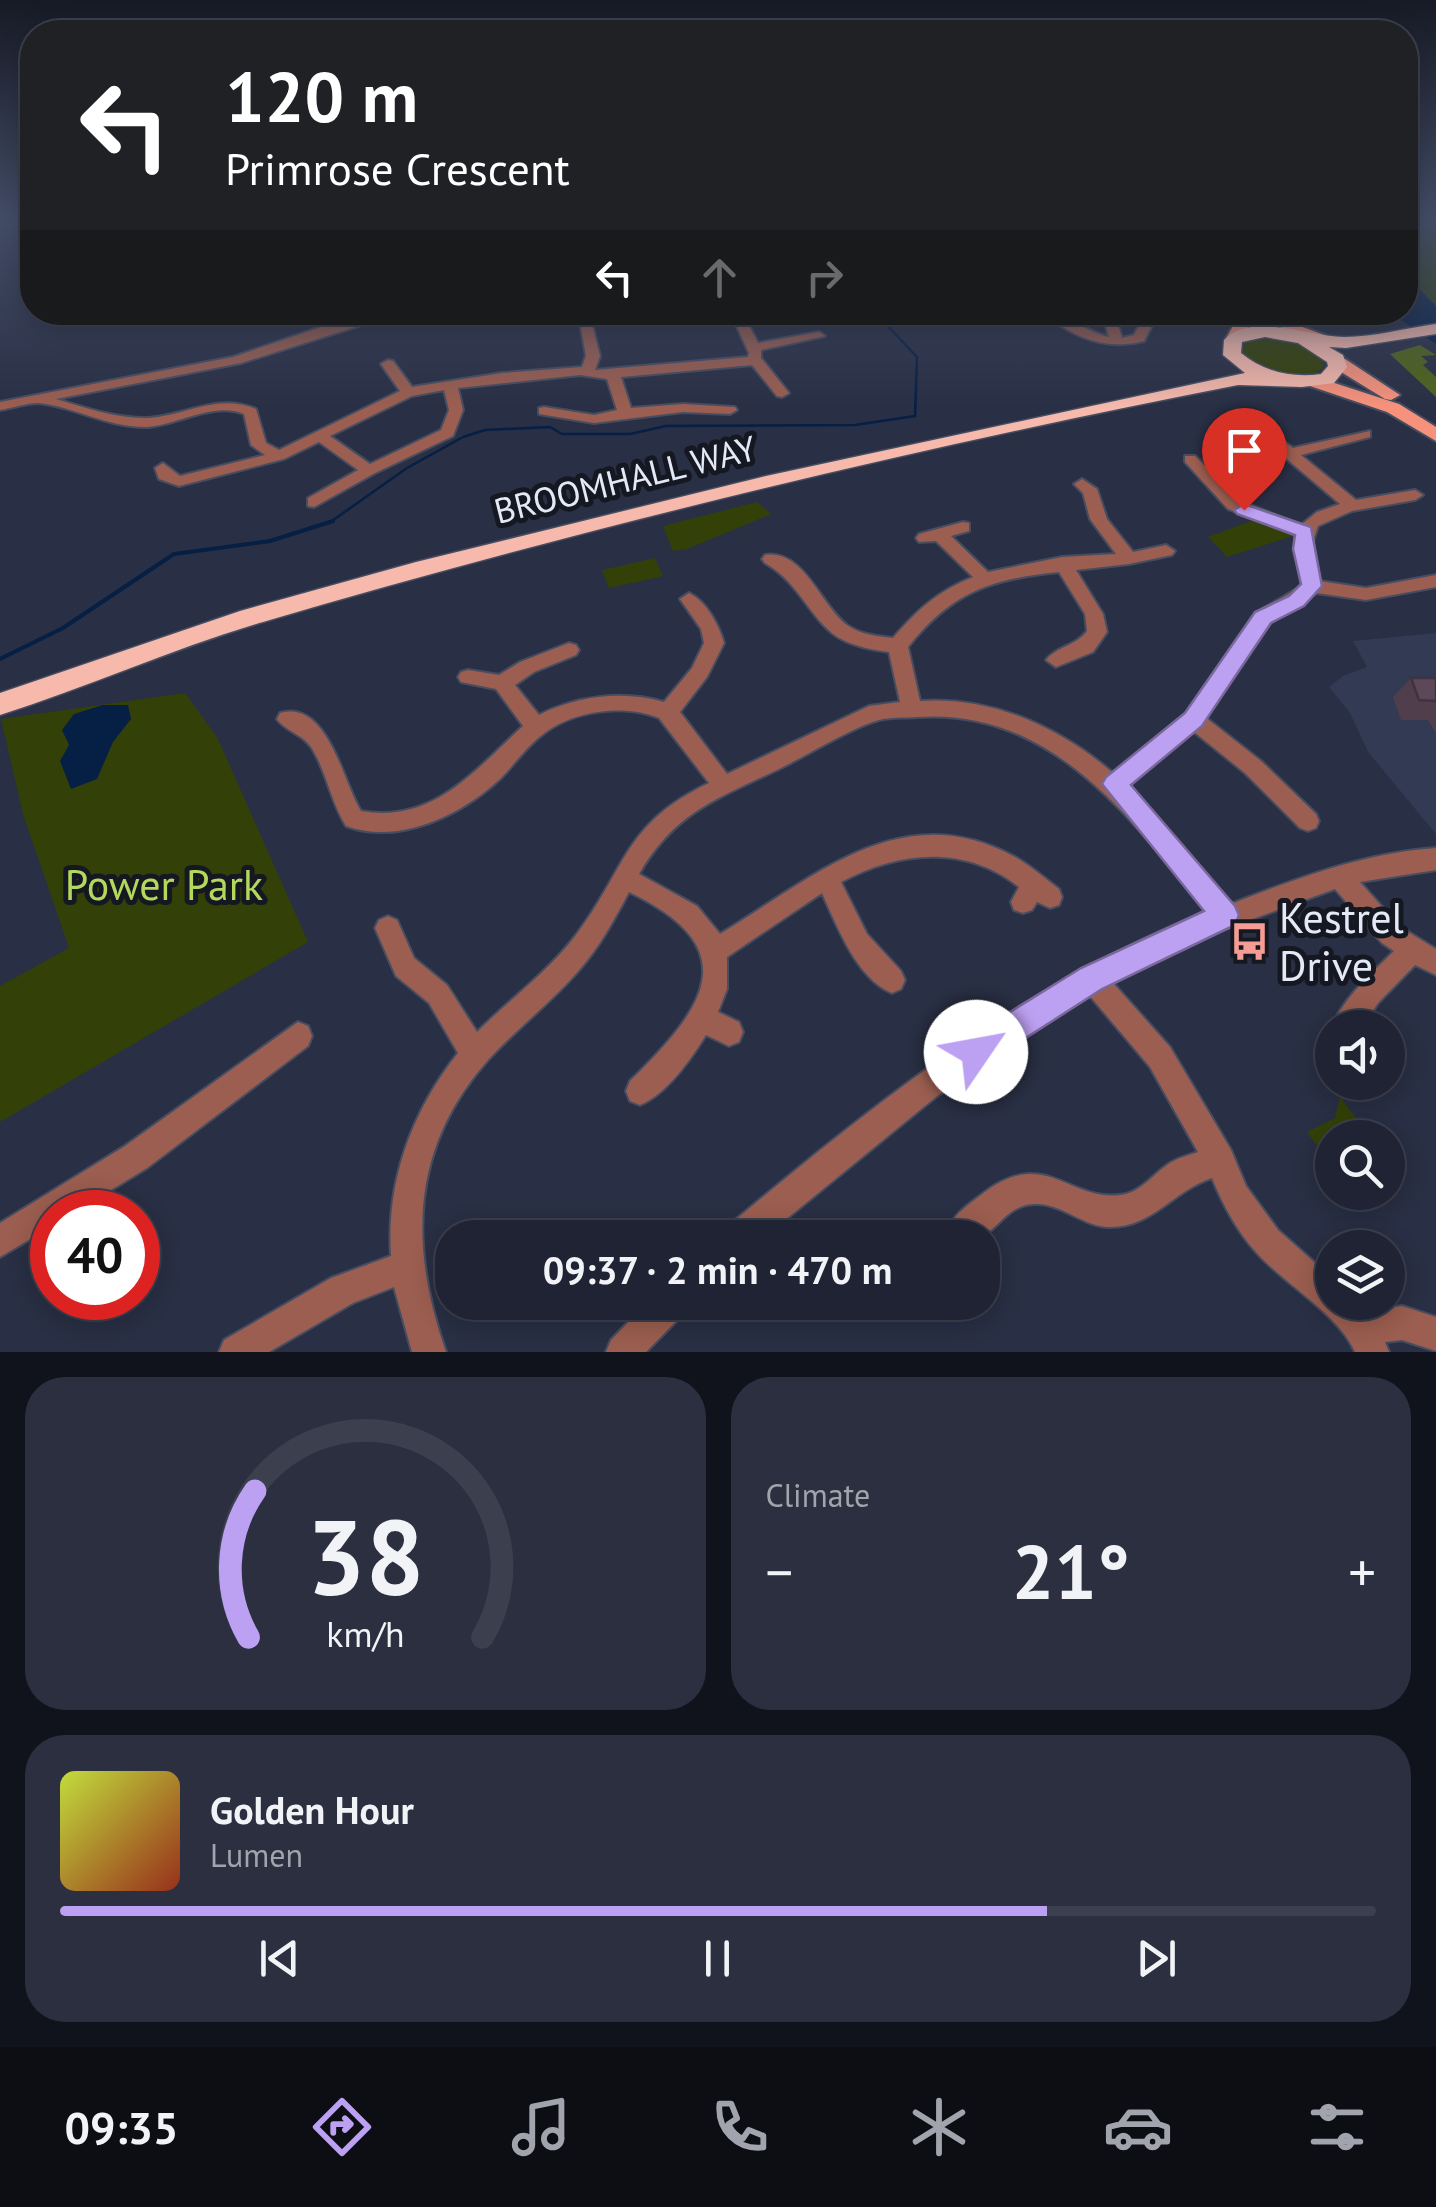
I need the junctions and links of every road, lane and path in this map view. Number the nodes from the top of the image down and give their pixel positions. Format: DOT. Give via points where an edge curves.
graph roads {
  1 [pos="347,325"];
  2 [pos="742,325"];
  3 [pos="1068,325"];
  4 [pos="1112,325"];
  5 [pos="1146,325"];
  6 [pos="1244,325"];
  7 [pos="1272,325"];
  8 [pos="1286,325"];
  9 [pos="587,328"];
  10 [pos="1434,333"];
  11 [pos="1284,334"];
  12 [pos="821,336"];
  13 [pos="1303,340"];
  14 [pos="1117,341"];
  15 [pos="1380,343"];
  16 [pos="1232,348"];
  17 [pos="754,354"];
  18 [pos="1338,361"];
  19 [pos="388,364"];
  20 [pos="587,372"];
  21 [pos="613,374"];
  22 [pos="1281,378"];
  23 [pos="1368,380"];
  24 [pos="1316,382"];
  25 [pos="450,385"];
  26 [pos="408,392"];
  27 [pos="782,394"];
  28 [pos="38,398"];
  29 [pos="0,406"];
  30 [pos="730,410"];
  31 [pos="544,411"];
  32 [pos="625,413"];
  33 [pos="1436,426"];
  34 [pos="1260,430"];
  35 [pos="1366,434"];
  36 [pos="1436,435"];
  37 [pos="321,437"];
  38 [pos="1288,454"];
  39 [pos="279,456"];
  40 [pos="1190,459"];
  41 [pos="163,468"];
  42 [pos="368,470"];
  43 [pos="1093,489"];
  44 [pos="1402,500"];
  45 [pos="314,502"];
  46 [pos="1353,506"];
  47 [pos="963,527"];
  48 [pos="1304,532"];
  49 [pos="1166,550"];
  50 [pos="1128,558"];
  51 [pos="782,559"];
  52 [pos="1062,564"];
  53 [pos="984,578"];
  54 [pos="1436,582"];
  55 [pos="1311,586"];
  56 [pos="688,599"];
  57 [pos="898,646"];
  58 [pos="569,650"];
  59 [pos="1070,661"];
  60 [pos="468,677"];
  61 [pos="502,684"];
  62 [pos="0,686"];
  63 [pos="0,704"];
  64 [pos="911,707"];
  65 [pos="667,712"];
  66 [pos="302,717"];
  67 [pos="1193,719"];
  68 [pos="536,728"];
  69 [pos="722,784"];
  70 [pos="1115,784"];
  71 [pos="1308,821"];
  72 [pos="1436,859"];
  73 [pos="1339,876"];
  74 [pos="623,878"];
  75 [pos="827,878"];
  76 [pos="1036,895"];
  77 [pos="1225,915"];
  78 [pos="388,928"];
  79 [pos="714,950"];
  80 [pos="1412,950"];
  81 [pos="1436,964"];
  82 [pos="1092,978"];
  83 [pos="892,980"];
  84 [pos="1358,1010"];
  85 [pos="298,1036"];
  86 [pos="475,1054"];
  87 [pos="640,1091"];
  88 [pos="1220,1161"];
  89 [pos="759,1220"];
  90 [pos="975,1220"];
  91 [pos="0,1242"];
  92 [pos="404,1268"];
  93 [pos="1315,1284"];
  94 [pos="654,1320"];
  95 [pos="1350,1320"];
  96 [pos="1436,1334"];
  97 [pos="1367,1340"];
  98 [pos="236,1352"];
  99 [pos="429,1352"];
  100 [pos="624,1352"];
  1 -- 28 [label="street" via="236,360"];
  2 -- 17 [label="street"];
  3 -- 14 [label="street" via="1089,339"];
  4 -- 14 [label="street"];
  5 -- 14 [label="street" via="1139,338"];
  6 -- 16 [label="main road"];
  7 -- 11 [label="main road"];
  8 -- 15 [label="main road" via="1310,336"];
  9 -- 20 [label="street" via="593,356"];
  10 -- 15 [label="highway"];
  11 -- 13 [label="highway"];
  11 -- 16 [label="highway, BROOMHALL WAY" via="1253,332"];
  12 -- 17 [label="street"];
  13 -- 15 [label="highway"];
  13 -- 18 [label="highway"];
  15 -- 18 [label="highway"];
  15 -- 23 [label="main road" via="1363,362"];
  16 -- 22 [label="highway" via="1258,372"];
  16 -- 62 [label="highway, BROOMHALL WAY" via="1206,373 294,590"];
  17 -- 21 [label="street"];
  17 -- 27 [label="street"];
  18 -- 23 [label="main road"];
  18 -- 24 [label="highway" via="1334,374"];
  19 -- 26 [label="street"];
  20 -- 21 [label="street"];
  20 -- 25 [label="street"];
  21 -- 32 [label="street"];
  22 -- 24 [label="highway"];
  22 -- 63 [label="highway, BROOMHALL WAY" via="1152,396 538,537 249,617"];
  23 -- 33 [label="main road"];
  24 -- 36 [label="main road" via="1393,408"];
  25 -- 26 [label="street"];
  25 -- 42 [label="street" via="456,410 448,433"];
  26 -- 37 [label="street"];
  28 -- 29 [label="street"];
  28 -- 39 [label="street" via="142,422 244,408 259,445"];
  30 -- 32 [label="street"];
  31 -- 32 [label="street" via="605,419"];
  34 -- 38 [label="street"];
  35 -- 38 [label="street"];
  37 -- 39 [label="street"];
  37 -- 42 [label="street"];
  38 -- 46 [label="street"];
  39 -- 41 [label="street" via="179,481"];
  40 -- 48 [label="street" via="1234,504"];
  42 -- 45 [label="street"];
  43 -- 50 [label="street" via="1092,508"];
  44 -- 46 [label="street"];
  46 -- 48 [label="street" via="1312,522"];
  47 -- 53 [label="street" via="932,536"];
  48 -- 55 [label="street"];
  49 -- 50 [label="street"];
  50 -- 52 [label="street"];
  51 -- 57 [label="street" via="838,628"];
  52 -- 53 [label="street"];
  52 -- 59 [label="street" via="1097,623 1097,632"];
  53 -- 57 [label="street" via="928,609"];
  54 -- 55 [label="street" via="1366,594"];
  55 -- 67 [label="street" via="1254,628"];
  56 -- 65 [label="street" via="714,643"];
  57 -- 64 [label="street"];
  58 -- 61 [label="street"];
  60 -- 61 [label="street"];
  61 -- 68 [label="street"];
  64 -- 69 [label="street" via="876,712"];
  64 -- 70 [label="street" via="1014,722 1048,735"];
  65 -- 68 [label="street" via="598,704"];
  65 -- 69 [label="street"];
  66 -- 68 [label="street" via="318,735 351,815 368,823 409,821 444,807 487,777"];
  67 -- 70 [label="street"];
  67 -- 71 [label="street"];
  69 -- 74 [label="street" via="662,819"];
  70 -- 77 [label="street"];
  72 -- 73 [label="street"];
  73 -- 77 [label="street"];
  73 -- 80 [label="street" via="1373,919"];
  74 -- 79 [label="street" via="676,904"];
  74 -- 86 [label="street" via="603,920 571,961"];
  75 -- 76 [label="street" via="878,850 918,844 963,848 1003,862"];
  75 -- 79 [label="street"];
  75 -- 83 [label="street" via="858,943"];
  77 -- 82 [label="street"];
  78 -- 86 [label="street" via="405,967 438,994"];
  79 -- 87 [label="street" via="717,1025"];
  80 -- 81 [label="street"];
  80 -- 84 [label="street"];
  82 -- 88 [label="street" via="1160,1057"];
  82 -- 89 [label="street" via="894,1107"];
  85 -- 91 [label="street" via="136,1157"];
  86 -- 92 [label="street" via="434,1112 413,1168"];
  88 -- 90 [label="street" via="1183,1172 1137,1208 1107,1212 1038,1188 1006,1195"];
  88 -- 93 [label="street" via="1235,1198 1267,1241"];
  92 -- 98 [label="street" via="343,1290"];
  92 -- 99 [label="street"];
  94 -- 100 [label="street"];
  95 -- 97 [label="street"];
  96 -- 97 [label="street" via="1402,1323"];
}
